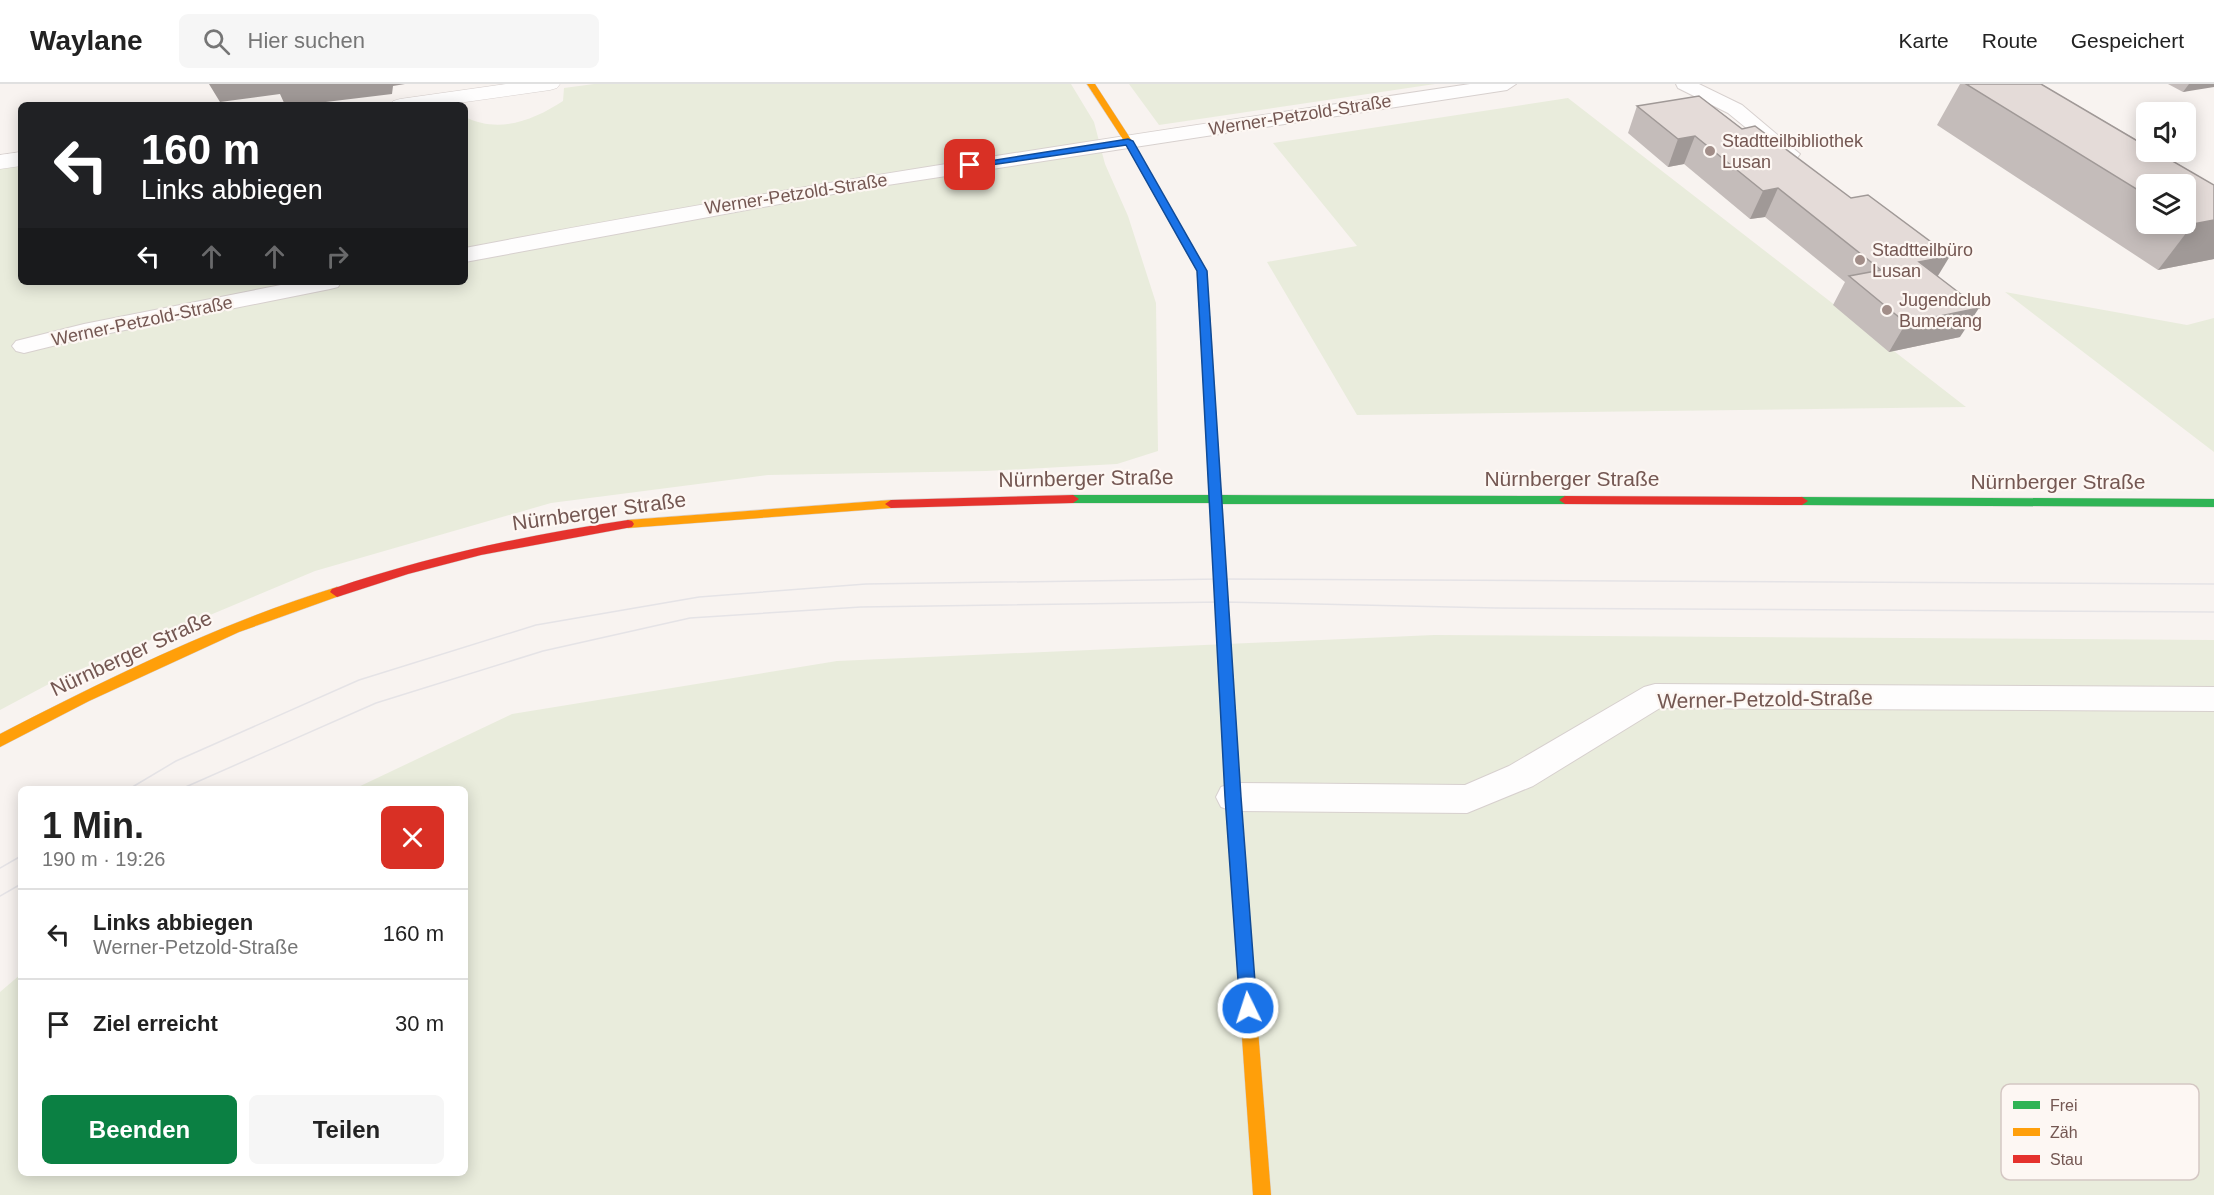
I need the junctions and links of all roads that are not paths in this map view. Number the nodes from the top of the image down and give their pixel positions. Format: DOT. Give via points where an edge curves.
graph roads {
  1 [pos="550,84"];
  2 [pos="1091,84"];
  3 [pos="1507,84"];
  4 [pos="1685,84"];
  5 [pos="421,102"];
  6 [pos="1128,141"];
  7 [pos="18,159"];
  8 [pos="0,162"];
  9 [pos="1807,168"];
  10 [pos="468,254"];
  11 [pos="315,285"];
  12 [pos="24,346"];
  13 [pos="1216,498"];
  14 [pos="2214,503"];
  15 [pos="2214,699"];
  16 [pos="0,741"];
  17 [pos="1233,797"];
  18 [pos="1262,1195"];
  1 -- 5 [label="street"];
  2 -- 6 [label="street"];
  3 -- 6 [label="lane, Werner-Petzold-Straße"];
  4 -- 9 [label="lane" via="1734,109"];
  6 -- 10 [label="lane, Werner-Petzold-Straße" via="641,219"];
  6 -- 13 [label="street" via="1202,271"];
  7 -- 8 [label="street"];
  11 -- 12 [label="lane, Werner-Petzold-Straße"];
  13 -- 14 [label="street, Nürnberger Straße"];
  13 -- 16 [label="street, Nürnberger Straße" via="865,505 637,523 538,538 375,578 234,628 84,697"];
  13 -- 17 [label="street"];
  15 -- 17 [label="lane, Werner-Petzold-Straße" via="1655,696 1521,776 1467,799"];
  17 -- 18 [label="street"];
}
